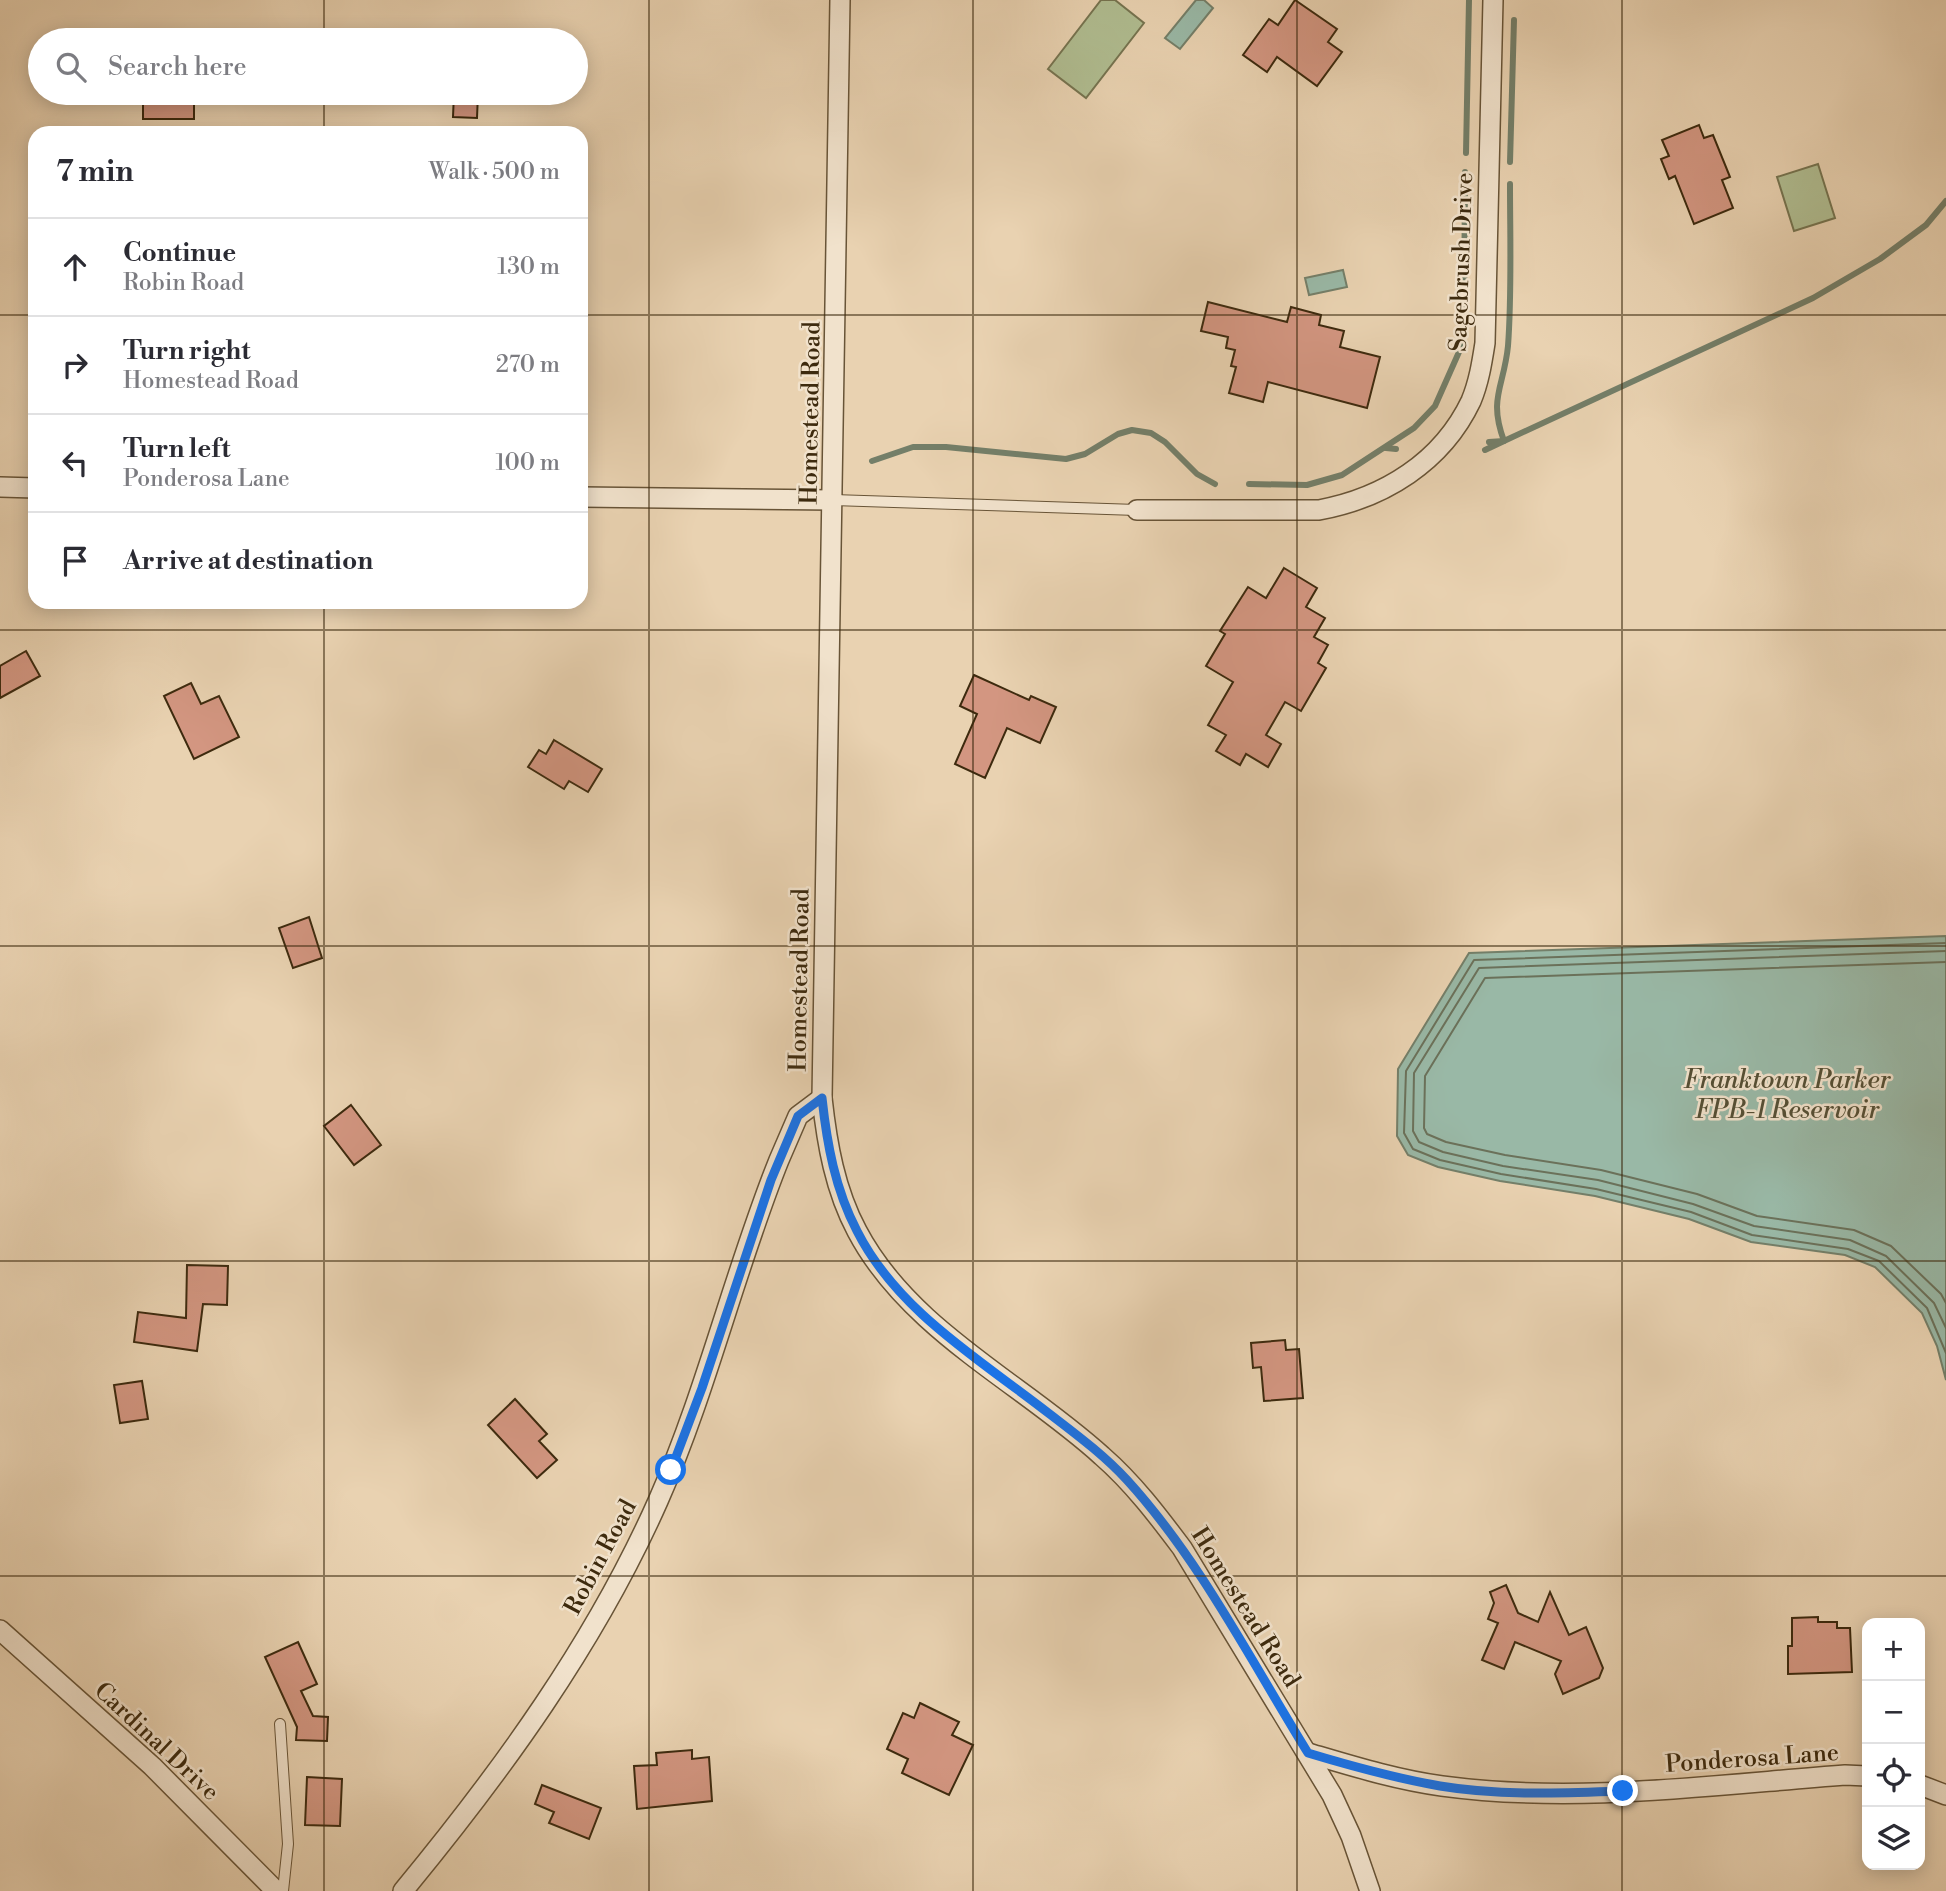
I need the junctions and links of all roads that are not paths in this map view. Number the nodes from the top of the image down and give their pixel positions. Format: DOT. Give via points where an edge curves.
graph roads {
  1 [pos="841,0"];
  2 [pos="1493,0"];
  3 [pos="0,487"];
  4 [pos="28,488"];
  5 [pos="588,497"];
  6 [pos="833,500"];
  7 [pos="1137,510"];
  8 [pos="822,1098"];
  9 [pos="0,1630"];
  10 [pos="280,1724"];
  11 [pos="1308,1753"];
  12 [pos="1862,1776"];
  13 [pos="1925,1787"];
  14 [pos="1946,1795"];
  15 [pos="276,1891"];
  16 [pos="283,1891"];
  17 [pos="403,1891"];
  18 [pos="1370,1891"];
  1 -- 6 [label="street, Homestead Road"];
  2 -- 7 [label="street, Sagebrush Drive" via="1485,343 1476,388 1453,430 1414,471 1344,505 1319,510"];
  3 -- 4 [label="street"];
  5 -- 6 [label="street"];
  6 -- 7 [label="lane"];
  6 -- 8 [label="street, Homestead Road"];
  8 -- 11 [label="street, Homestead Road" via="831,1162 841,1194 872,1257 933,1324 1102,1455 1147,1503 1182,1548"];
  8 -- 17 [label="street, Robin Road" via="798,1116 779,1160 684,1438 641,1537 547,1700"];
  9 -- 15 [label="street, Cardinal Drive" via="152,1766"];
  10 -- 16 [label="lane" via="288,1844"];
  11 -- 12 [label="street, Ponderosa Lane" via="1441,1786 1539,1794"];
  11 -- 18 [label="street, Homestead Road" via="1346,1826"];
  13 -- 14 [label="street"];
}
